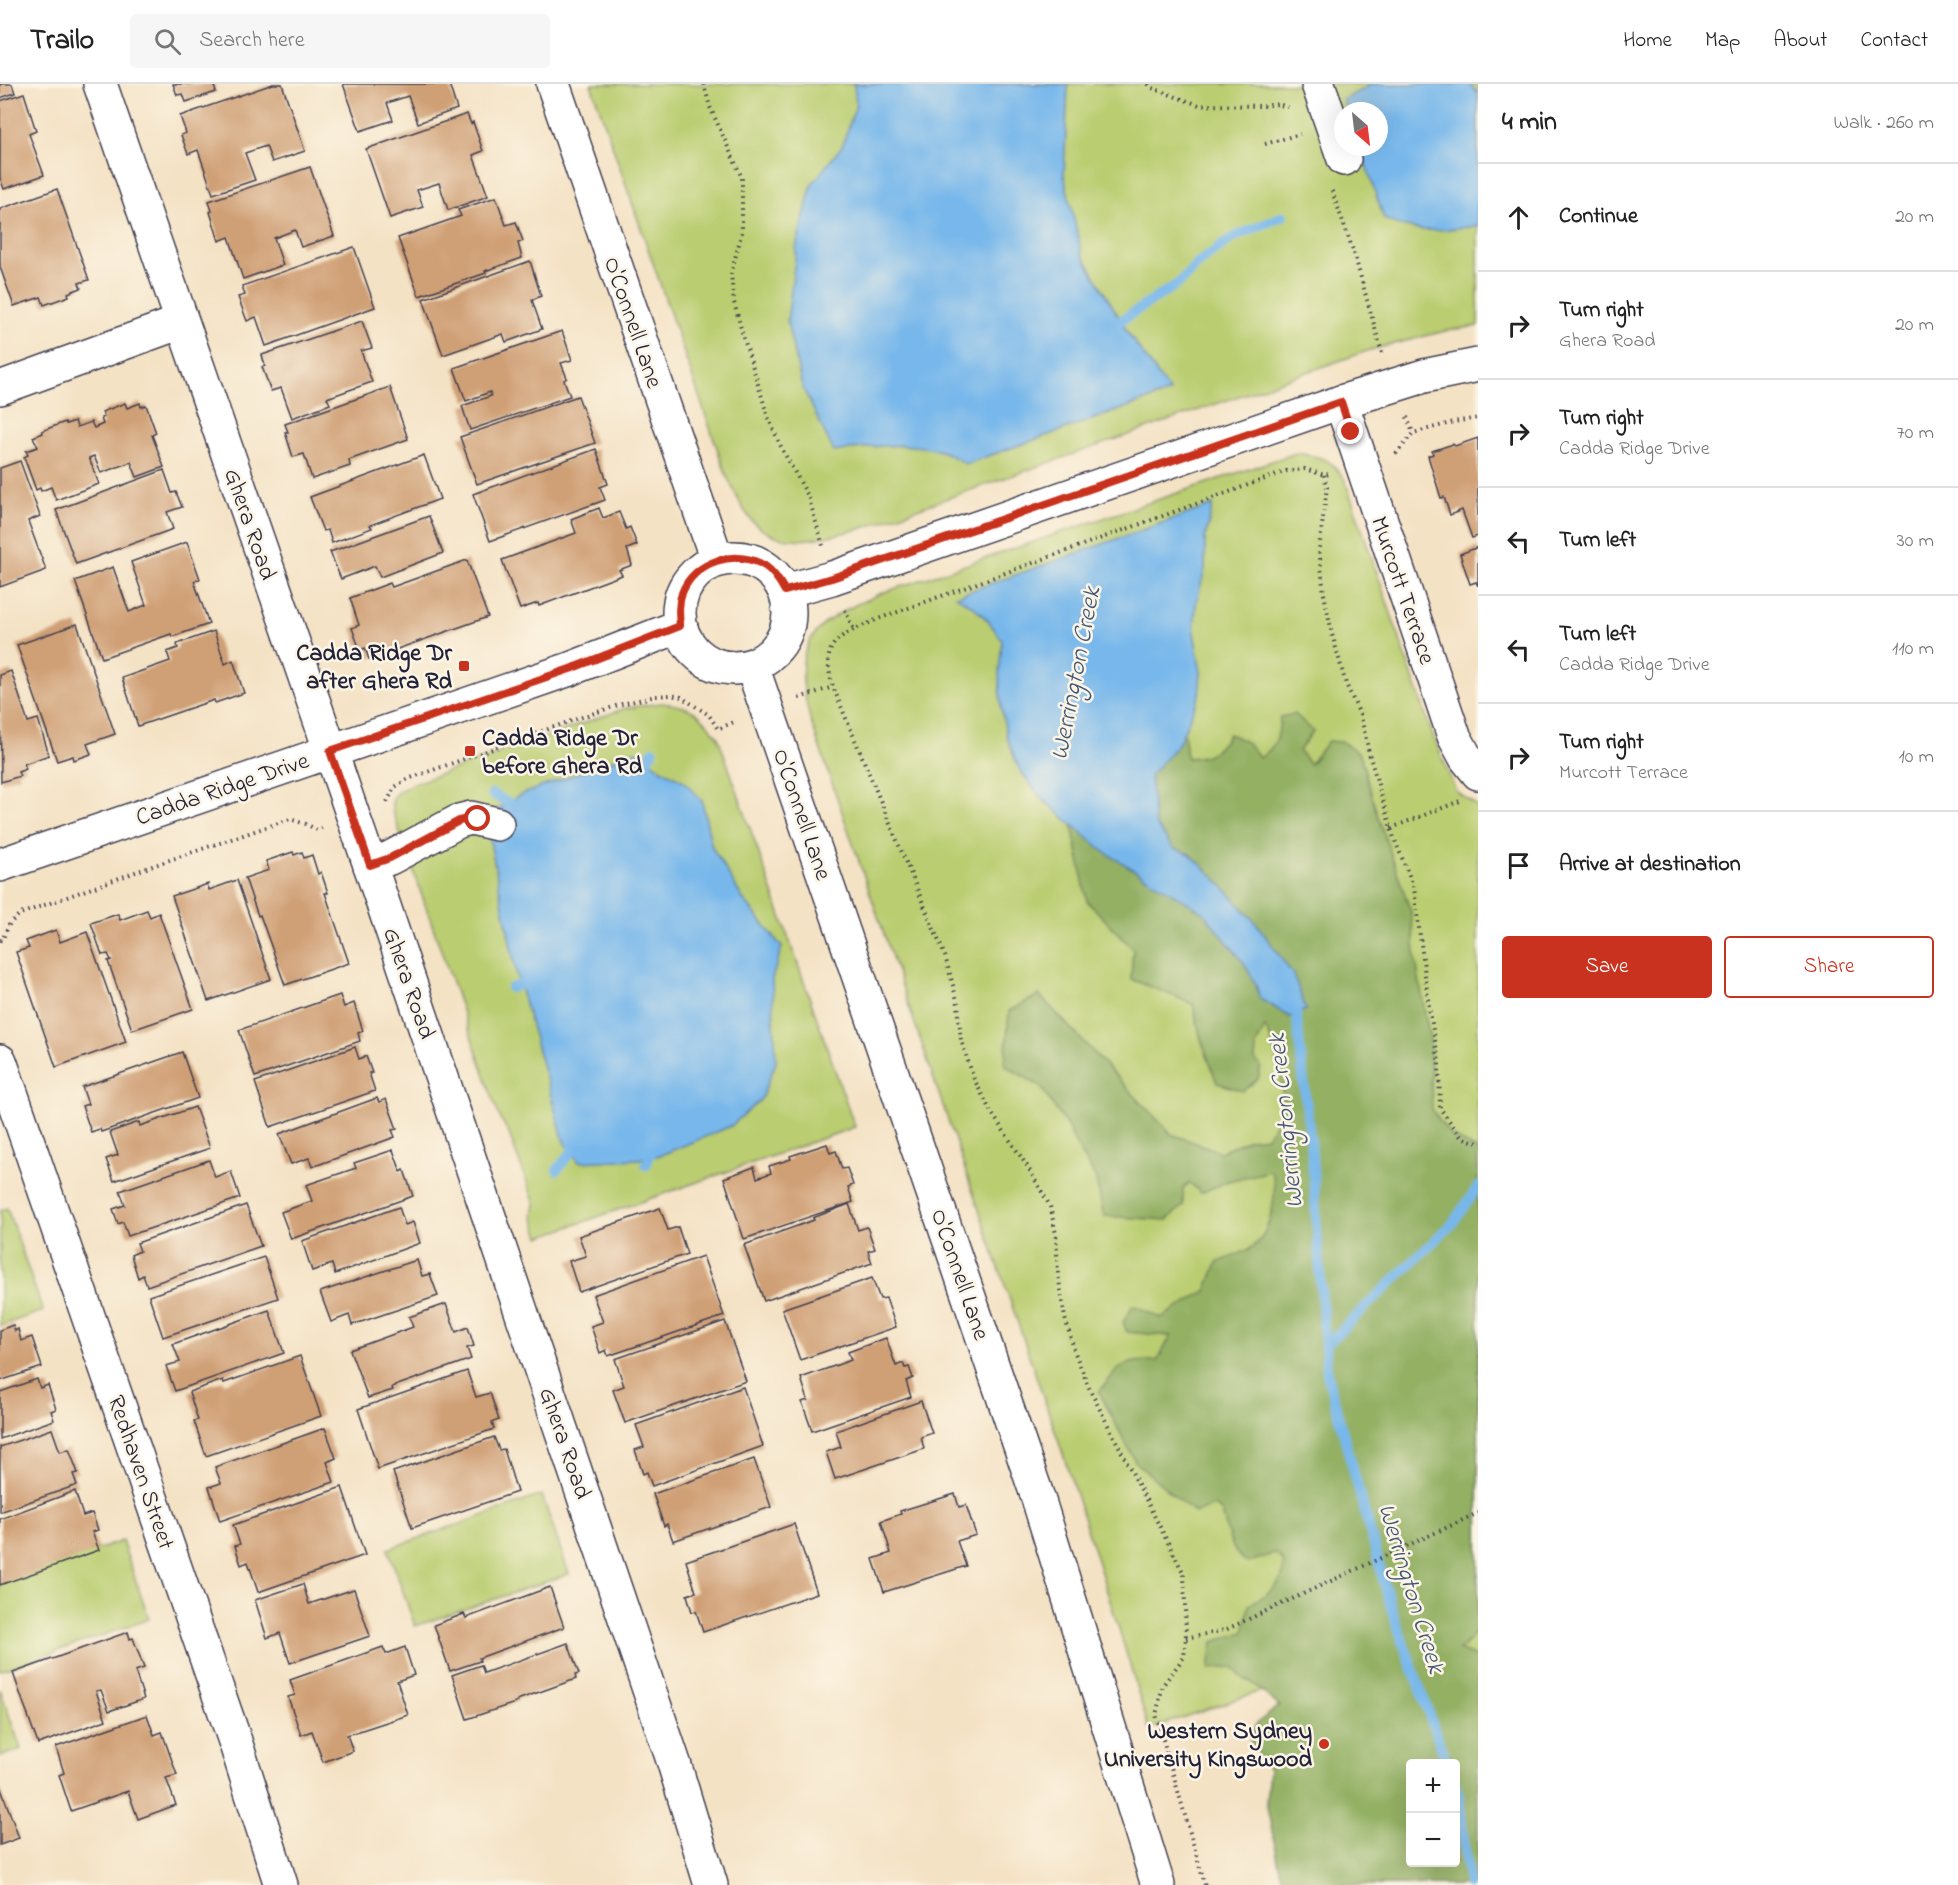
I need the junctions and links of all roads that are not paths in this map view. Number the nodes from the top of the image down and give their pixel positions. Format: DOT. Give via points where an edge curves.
graph roads {
  1 [pos="100,84"];
  2 [pos="553,84"];
  3 [pos="1318,84"];
  4 [pos="1337,172"];
  5 [pos="181,322"];
  6 [pos="1478,365"];
  7 [pos="0,388"];
  8 [pos="1341,402"];
  9 [pos="717,560"];
  10 [pos="785,591"];
  11 [pos="680,626"];
  12 [pos="752,666"];
  13 [pos="330,751"];
  14 [pos="1478,773"];
  15 [pos="497,824"];
  16 [pos="0,865"];
  17 [pos="370,865"];
  18 [pos="0,1061"];
  19 [pos="281,1885"];
  20 [pos="711,1885"];
  21 [pos="1158,1885"];
  1 -- 5 [label="street, Ghera Road"];
  2 -- 9 [label="street, O'Connell Lane"];
  3 -- 4 [label="street"];
  5 -- 7 [label="street"];
  5 -- 13 [label="street, Ghera Road"];
  6 -- 8 [label="street" via="1424,376"];
  8 -- 10 [label="street"];
  8 -- 14 [label="street, Murcott Terrace" via="1454,736"];
  9 -- 10 [label="street" via="734,558 765,566"];
  9 -- 11 [label="street" via="702,567 682,593"];
  10 -- 12 [label="street" via="790,609 781,644"];
  11 -- 12 [label="street" via="687,643 715,666"];
  11 -- 13 [label="street, Cadda Ridge Drive" via="570,669"];
  12 -- 21 [label="street, O'Connell Lane" via="1038,1498"];
  13 -- 16 [label="street, Cadda Ridge Drive"];
  13 -- 17 [label="street, Ghera Road"];
  15 -- 17 [label="street" via="466,819"];
  17 -- 20 [label="street, Ghera Road" via="670,1751"];
  18 -- 19 [label="street, Redhaven Street"];
}
